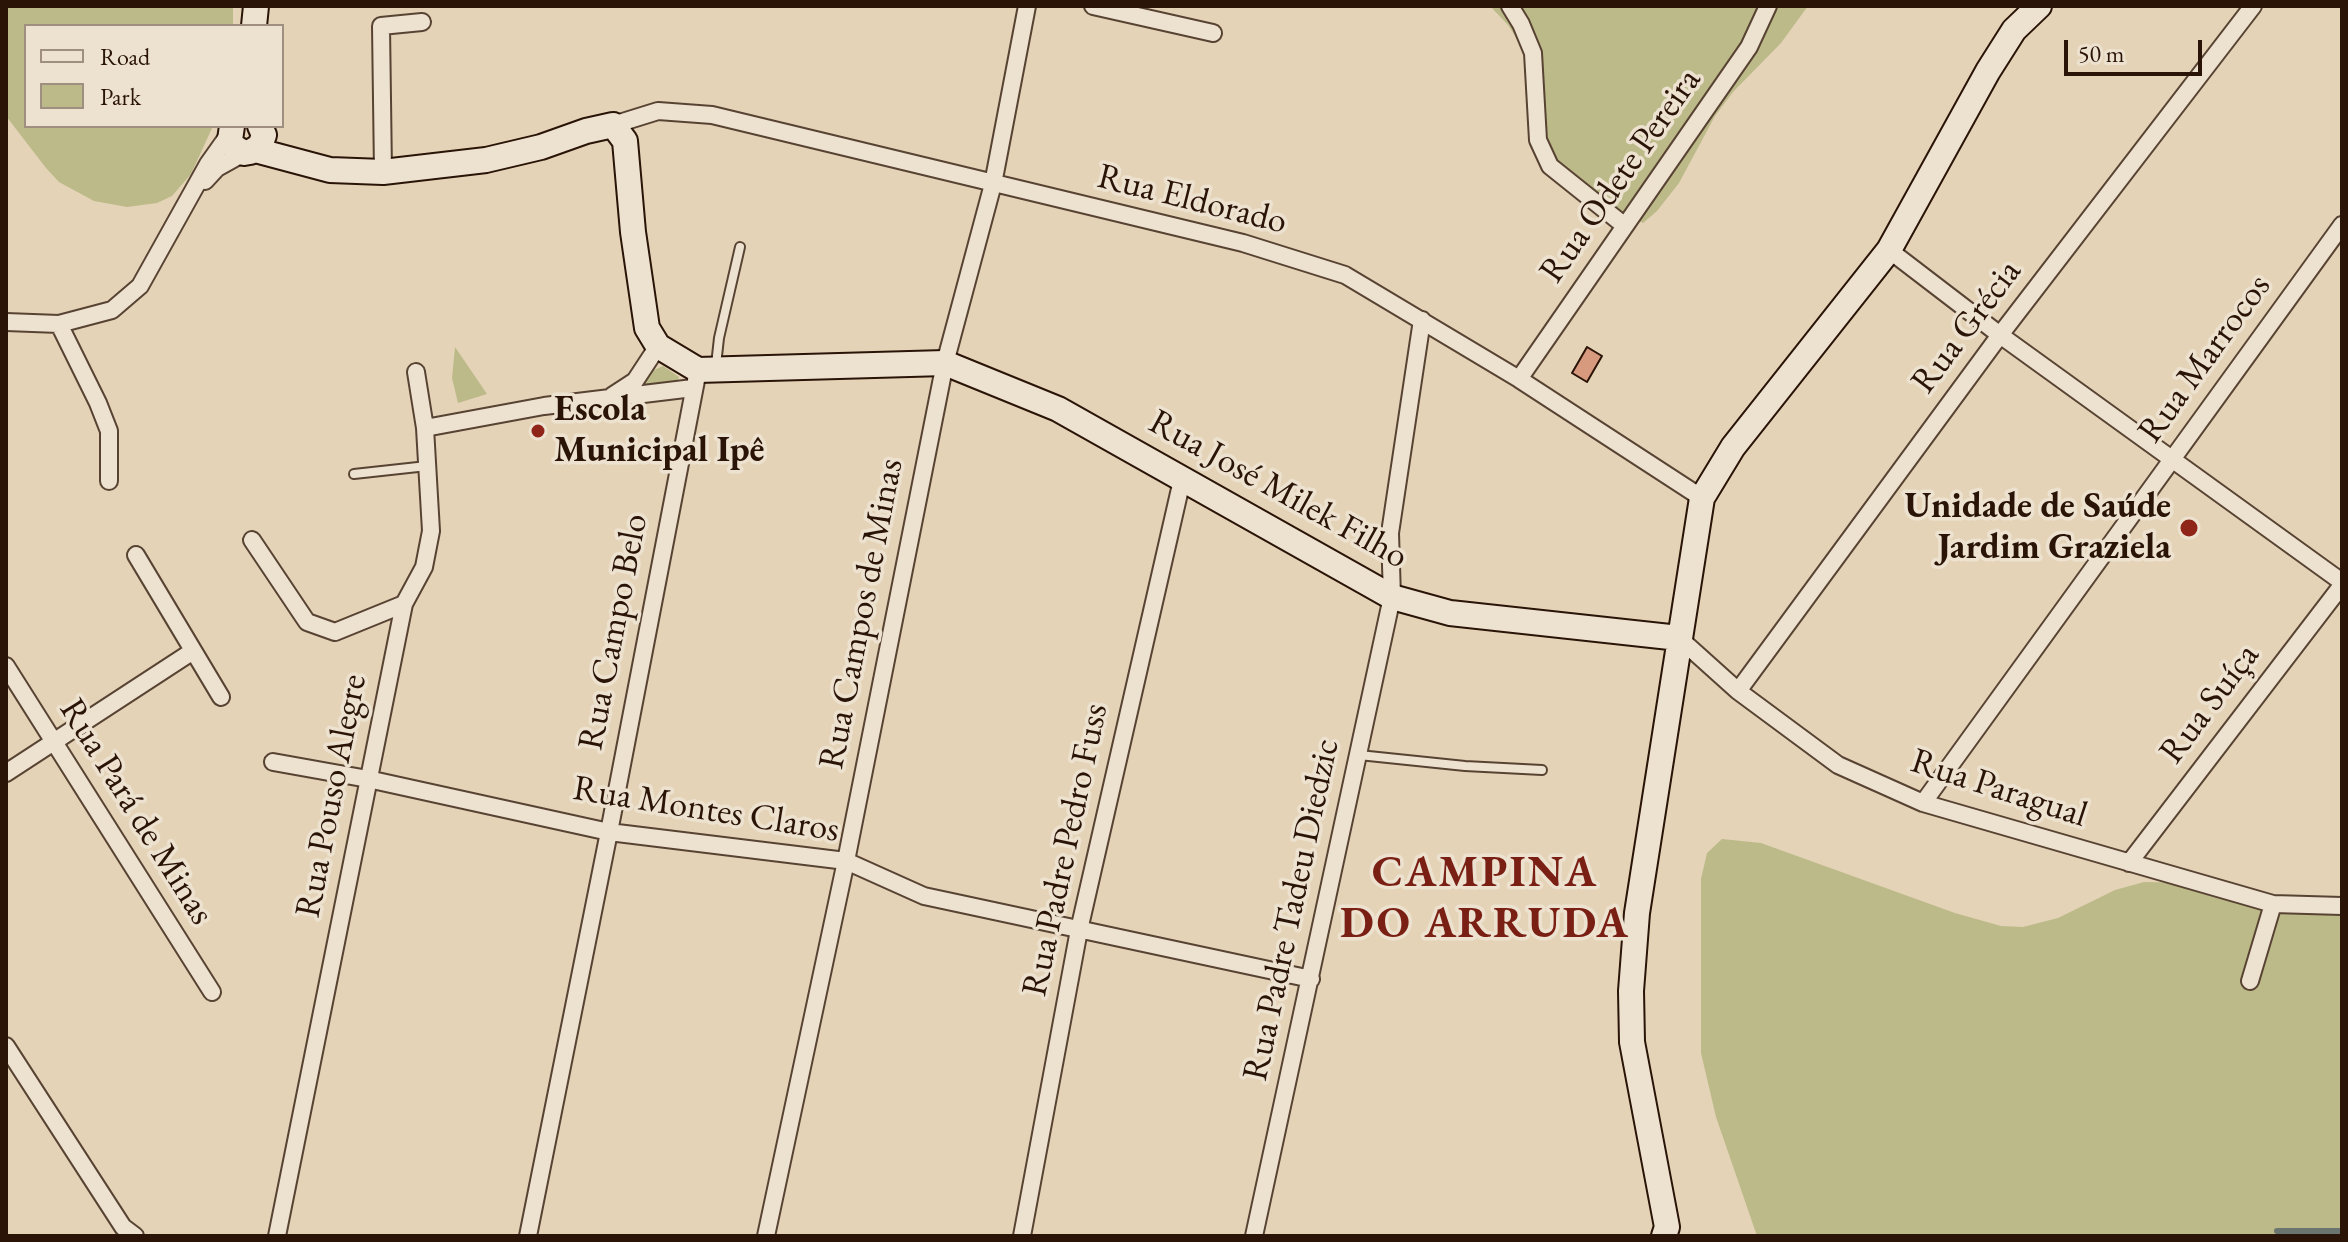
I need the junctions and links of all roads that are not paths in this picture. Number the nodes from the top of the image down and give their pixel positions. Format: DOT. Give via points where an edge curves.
graph roads {
  1 [pos="1027,6"];
  2 [pos="1093,6"];
  3 [pos="1510,6"];
  4 [pos="1768,6"];
  5 [pos="2039,6"];
  6 [pos="2253,6"];
  7 [pos="422,22"];
  8 [pos="1213,33"];
  9 [pos="613,125"];
  10 [pos="247,136"];
  11 [pos="383,172"];
  12 [pos="993,184"];
  13 [pos="186,203"];
  14 [pos="2342,225"];
  15 [pos="1625,226"];
  16 [pos="740,247"];
  17 [pos="1889,250"];
  18 [pos="1422,320"];
  19 [pos="6,322"];
  20 [pos="59,324"];
  21 [pos="2000,335"];
  22 [pos="658,346"];
  23 [pos="945,363"];
  24 [pos="416,372"];
  25 [pos="702,376"];
  26 [pos="1519,379"];
  27 [pos="611,397"];
  28 [pos="425,428"];
  29 [pos="2172,459"];
  30 [pos="427,466"];
  31 [pos="354,474"];
  32 [pos="1182,480"];
  33 [pos="109,481"];
  34 [pos="1702,498"];
  35 [pos="252,540"];
  36 [pos="136,555"];
  37 [pos="2342,583"];
  38 [pos="1392,597"];
  39 [pos="404,604"];
  40 [pos="1679,638"];
  41 [pos="193,651"];
  42 [pos="6,666"];
  43 [pos="1738,691"];
  44 [pos="221,697"];
  45 [pos="53,743"];
  46 [pos="1359,755"];
  47 [pos="273,762"];
  48 [pos="1542,770"];
  49 [pos="6,773"];
  50 [pos="368,779"];
  51 [pos="1923,803"];
  52 [pos="609,832"];
  53 [pos="846,861"];
  54 [pos="2129,863"];
  55 [pos="2273,904"];
  56 [pos="2342,906"];
  57 [pos="1079,930"];
  58 [pos="1311,979"];
  59 [pos="2250,981"];
  60 [pos="212,992"];
  61 [pos="6,1046"];
  62 [pos="1671,1233"];
  63 [pos="135,1236"];
  64 [pos="277,1236"];
  65 [pos="528,1236"];
  66 [pos="766,1236"];
  67 [pos="1022,1236"];
  68 [pos="1254,1236"];
  1 -- 12 [label="street, Rua Campos de Minas"];
  2 -- 8 [label="street"];
  3 -- 15 [label="street" via="1533,53 1538,140 1550,166"];
  4 -- 15 [label="street, Rua Odete Pereira" via="1749,47"];
  5 -- 17 [label="street" via="2014,30 1988,71"];
  6 -- 21 [label="street, Rua Grécia"];
  7 -- 11 [label="street" via="381,26"];
  9 -- 11 [label="street" via="486,160"];
  9 -- 12 [label="street, Rua Eldorado" via="658,111 712,115"];
  9 -- 22 [label="street" via="625,141 647,328"];
  10 -- 11 [label="street" via="330,170"];
  10 -- 13 [label="street"];
  10 -- 13 [label="street"];
  12 -- 18 [label="street, Rua Eldorado" via="1243,243 1345,275"];
  12 -- 23 [label="street, Rua Campos de Minas"];
  13 -- 20 [label="street" via="140,286 112,310"];
  14 -- 29 [label="street, Rua Marrocos"];
  15 -- 26 [label="street, Rua Odete Pereira"];
  16 -- 25 [label="lane" via="719,338"];
  17 -- 21 [label="street"];
  17 -- 34 [label="street" via="1733,447"];
  18 -- 26 [label="street, Rua Eldorado"];
  18 -- 38 [label="street, Rua Padre Tadeu Diedzic" via="1390,533"];
  19 -- 20 [label="street"];
  20 -- 33 [label="street" via="109,431"];
  21 -- 29 [label="street"];
  21 -- 43 [label="street, Rua Grécia"];
  22 -- 25 [label="street"];
  22 -- 27 [label="street" via="635,381"];
  23 -- 25 [label="street, Rua José Milek Filho"];
  23 -- 32 [label="street, Rua José Milek Filho" via="1058,409"];
  23 -- 53 [label="street, Rua Campos de Minas"];
  24 -- 28 [label="street, Rua Pouso Alegre"];
  25 -- 27 [label="street"];
  25 -- 52 [label="street, Rua Campo Belo"];
  26 -- 34 [label="street, Rua Eldorado"];
  27 -- 28 [label="street"];
  28 -- 30 [label="street, Rua Pouso Alegre"];
  29 -- 37 [label="street"];
  29 -- 51 [label="street, Rua Marrocos"];
  30 -- 31 [label="lane"];
  30 -- 39 [label="street, Rua Pouso Alegre" via="431,531 424,567"];
  32 -- 38 [label="street, Rua José Milek Filho"];
  32 -- 57 [label="street, Rua Padre Pedro Fuss"];
  34 -- 40 [label="street"];
  35 -- 39 [label="street" via="307,622 335,632"];
  36 -- 41 [label="street"];
  37 -- 54 [label="street, Rua Suíça"];
  38 -- 40 [label="street, Rua José Milek Filho" via="1450,613"];
  38 -- 46 [label="street, Rua Padre Tadeu Diedzic"];
  39 -- 50 [label="street, Rua Pouso Alegre"];
  40 -- 43 [label="street, Rua Paragual"];
  40 -- 62 [label="street" via="1637,913 1631,991 1632,1042"];
  41 -- 44 [label="street"];
  41 -- 45 [label="street"];
  42 -- 45 [label="street, Rua Pará de Minas"];
  43 -- 51 [label="street, Rua Paragual" via="1838,765"];
  45 -- 49 [label="street"];
  45 -- 60 [label="street, Rua Pará de Minas"];
  46 -- 48 [label="lane"];
  46 -- 58 [label="street, Rua Padre Tadeu Diedzic"];
  47 -- 50 [label="street, Rua Montes Claros"];
  50 -- 52 [label="street, Rua Montes Claros"];
  50 -- 64 [label="street, Rua Pouso Alegre"];
  51 -- 54 [label="street, Rua Paragual"];
  52 -- 53 [label="street, Rua Montes Claros"];
  52 -- 65 [label="street, Rua Campo Belo"];
  53 -- 57 [label="street, Rua Montes Claros" via="924,896"];
  53 -- 66 [label="street, Rua Campos de Minas"];
  54 -- 55 [label="street, Rua Paragual"];
  55 -- 56 [label="street, Rua Paragual"];
  55 -- 59 [label="street"];
  57 -- 58 [label="street, Rua Montes Claros"];
  57 -- 67 [label="street, Rua Padre Pedro Fuss"];
  58 -- 68 [label="street, Rua Padre Tadeu Diedzic"];
  61 -- 63 [label="street" via="123,1227"];
}
